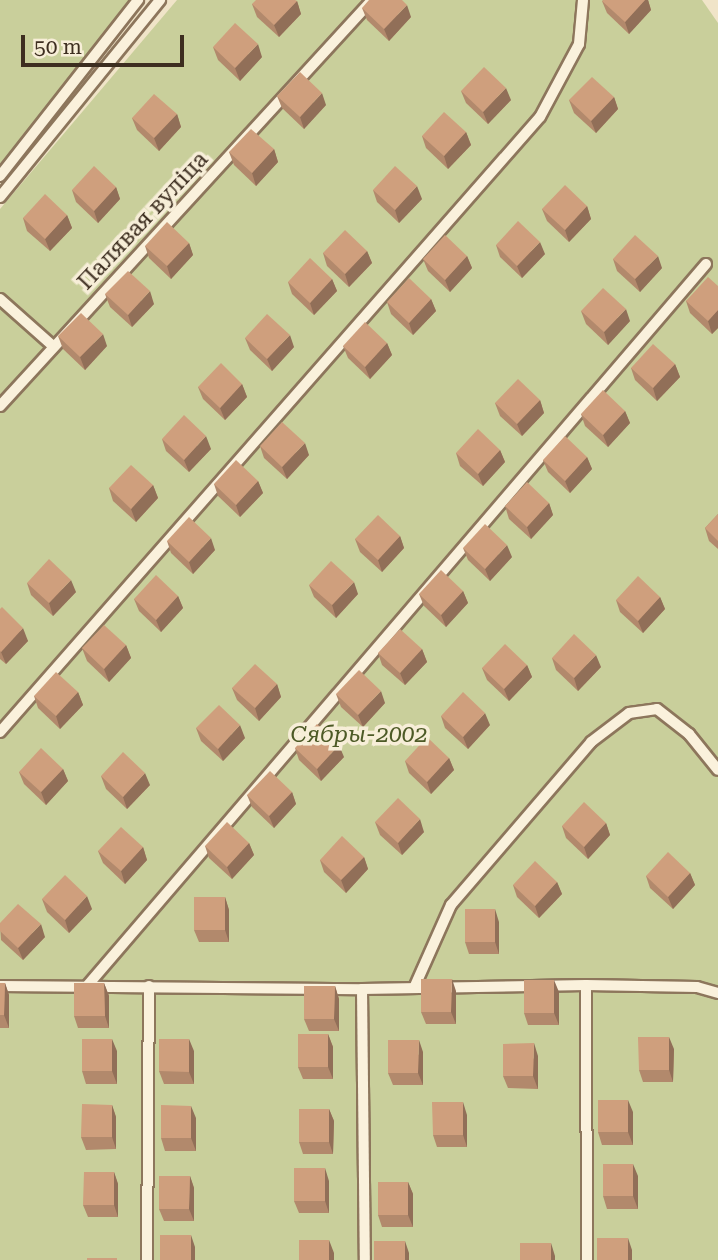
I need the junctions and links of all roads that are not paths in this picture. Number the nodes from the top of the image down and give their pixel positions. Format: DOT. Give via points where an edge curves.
graph roads {
  1 [pos="138,0"];
  2 [pos="160,0"];
  3 [pos="372,0"];
  4 [pos="583,0"];
  5 [pos="6,162"];
  6 [pos="0,176"];
  7 [pos="0,197"];
  8 [pos="706,264"];
  9 [pos="0,299"];
  10 [pos="54,347"];
  11 [pos="0,406"];
  12 [pos="0,732"];
  13 [pos="718,770"];
  14 [pos="586,985"];
  15 [pos="0,986"];
  16 [pos="87,986"];
  17 [pos="149,986"];
  18 [pos="414,988"];
  19 [pos="362,989"];
  20 [pos="717,991"];
  21 [pos="147,1260"];
  22 [pos="365,1260"];
  23 [pos="587,1260"];
  1 -- 5 [label="lane"];
  2 -- 7 [label="lane"];
  3 -- 10 [label="lane, Палявая вуліца"];
  4 -- 12 [label="lane" via="579,44 540,117"];
  5 -- 6 [label="lane"];
  8 -- 16 [label="lane"];
  9 -- 10 [label="lane"];
  10 -- 11 [label="lane, Палявая вуліца"];
  13 -- 18 [label="lane" via="690,734 657,709 629,713 591,742 451,905"];
  14 -- 18 [label="lane"];
  14 -- 20 [label="lane"];
  14 -- 23 [label="lane"];
  15 -- 16 [label="lane"];
  16 -- 17 [label="lane"];
  17 -- 19 [label="lane"];
  17 -- 21 [label="lane"];
  18 -- 19 [label="lane"];
  19 -- 22 [label="lane"];
}
